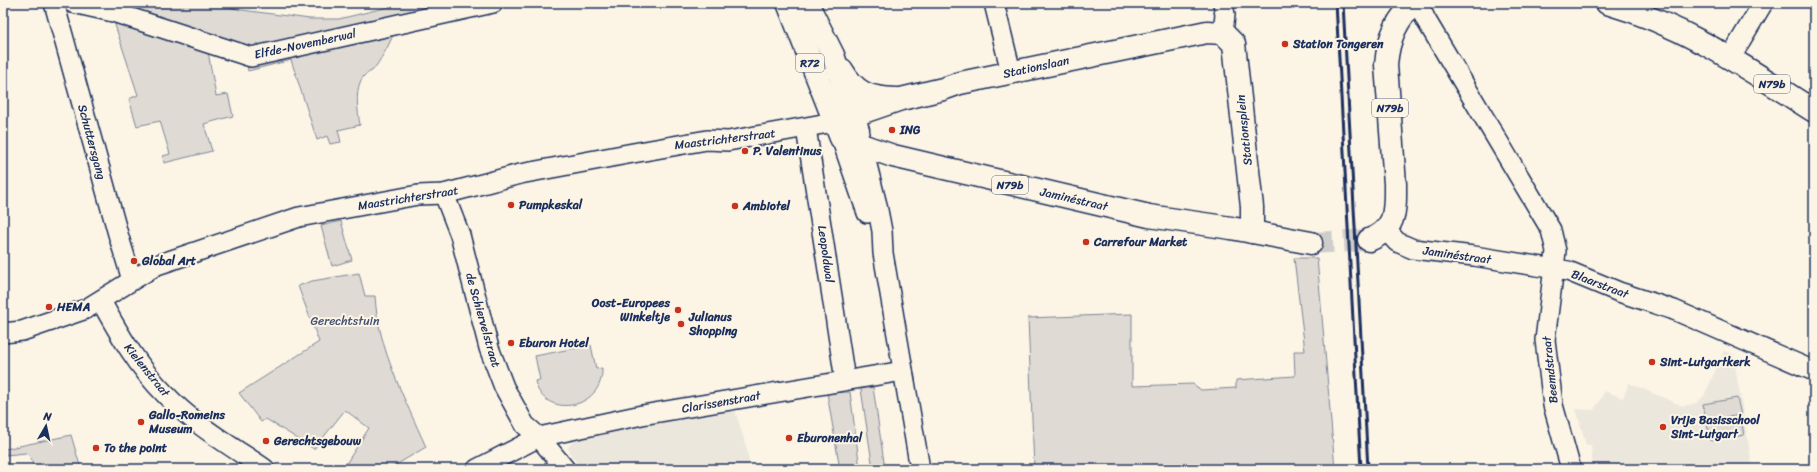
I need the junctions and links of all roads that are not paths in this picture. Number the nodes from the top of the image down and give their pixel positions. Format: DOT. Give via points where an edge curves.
graph roads {
  1 [pos="54,3"];
  2 [pos="73,3"];
  3 [pos="493,3"];
  4 [pos="788,3"];
  5 [pos="807,3"];
  6 [pos="1223,3"];
  7 [pos="1417,3"];
  8 [pos="1607,3"];
  9 [pos="1763,3"];
  10 [pos="996,4"];
  11 [pos="1223,33"];
  12 [pos="833,55"];
  13 [pos="1730,58"];
  14 [pos="1011,72"];
  15 [pos="901,99"];
  16 [pos="1814,111"];
  17 [pos="843,125"];
  18 [pos="806,128"];
  19 [pos="862,145"];
  20 [pos="893,156"];
  21 [pos="872,183"];
  22 [pos="444,194"];
  23 [pos="1252,232"];
  24 [pos="1378,235"];
  25 [pos="1311,243"];
  26 [pos="883,253"];
  27 [pos="1554,269"];
  28 [pos="132,280"];
  29 [pos="101,300"];
  30 [pos="3,333"];
  31 [pos="903,371"];
  32 [pos="1814,371"];
  33 [pos="845,380"];
  34 [pos="539,437"];
  35 [pos="265,469"];
  36 [pos="477,469"];
  37 [pos="565,469"];
  38 [pos="920,469"];
  39 [pos="1571,469"];
  1 -- 28 [label="street, Schuttersgang"];
  2 -- 3 [label="street, Elfde-Novemberwal" via="119,14 251,57"];
  4 -- 17 [label="main road, R72"];
  5 -- 12 [label="main road, R72"];
  6 -- 11 [label="street"];
  7 -- 24 [label="main road, N79b" via="1400,20 1387,50 1395,184 1392,219"];
  7 -- 27 [label="street, Blaarstraat" via="1551,230 1556,251"];
  8 -- 13 [label="main road, N79b" via="1648,16 1685,32"];
  9 -- 13 [label="street"];
  10 -- 14 [label="street"];
  11 -- 14 [label="main road, Stationslaan" via="1207,32"];
  11 -- 23 [label="main road, Stationsplein" via="1234,44 1252,207"];
  12 -- 15 [label="main road" via="848,80 860,91 882,98"];
  12 -- 17 [label="main road, R72"];
  13 -- 16 [label="main road, N79b"];
  14 -- 15 [label="main road, Stationslaan"];
  15 -- 17 [label="main road, Stationslaan"];
  17 -- 18 [label="street, Maastrichterstraat"];
  17 -- 19 [label="main road, R72"];
  17 -- 26 [label="street" via="872,231"];
  18 -- 22 [label="street, Maastrichterstraat" via="728,140 707,140 532,171"];
  18 -- 33 [label="street, Leopoldwal"];
  19 -- 20 [label="main road, Jaminéstraat / N79b"];
  19 -- 21 [label="street"];
  20 -- 21 [label="street" via="881,161"];
  20 -- 23 [label="main road, Jaminéstraat / N79b" via="1149,216"];
  21 -- 26 [label="street" via="882,232"];
  22 -- 28 [label="street, Maastrichterstraat" via="418,195 299,217 156,265"];
  22 -- 34 [label="street, de Schiervelstraat" via="460,235 489,348 504,387 525,425"];
  23 -- 25 [label="main road, Jaminéstraat / N79b"];
  24 -- 27 [label="street, Jaminéstraat" via="1413,249"];
  26 -- 31 [label="street"];
  27 -- 32 [label="street, Blaarstraat" via="1568,271 1619,292 1674,310"];
  27 -- 39 [label="street, Beemdstraat" via="1545,340 1553,405"];
  28 -- 29 [label="street, Maastrichterstraat"];
  29 -- 30 [label="street, Maastrichterstraat" via="86,309 48,323 22,331"];
  29 -- 35 [label="street, Kielenstraat" via="128,348 165,394 188,416"];
  31 -- 33 [label="street, Clarissenstraat"];
  31 -- 38 [label="street"];
  33 -- 34 [label="street, Clarissenstraat"];
  34 -- 36 [label="street, Clarissenstraat"];
  34 -- 37 [label="street, de Schiervelstraat"];
}
